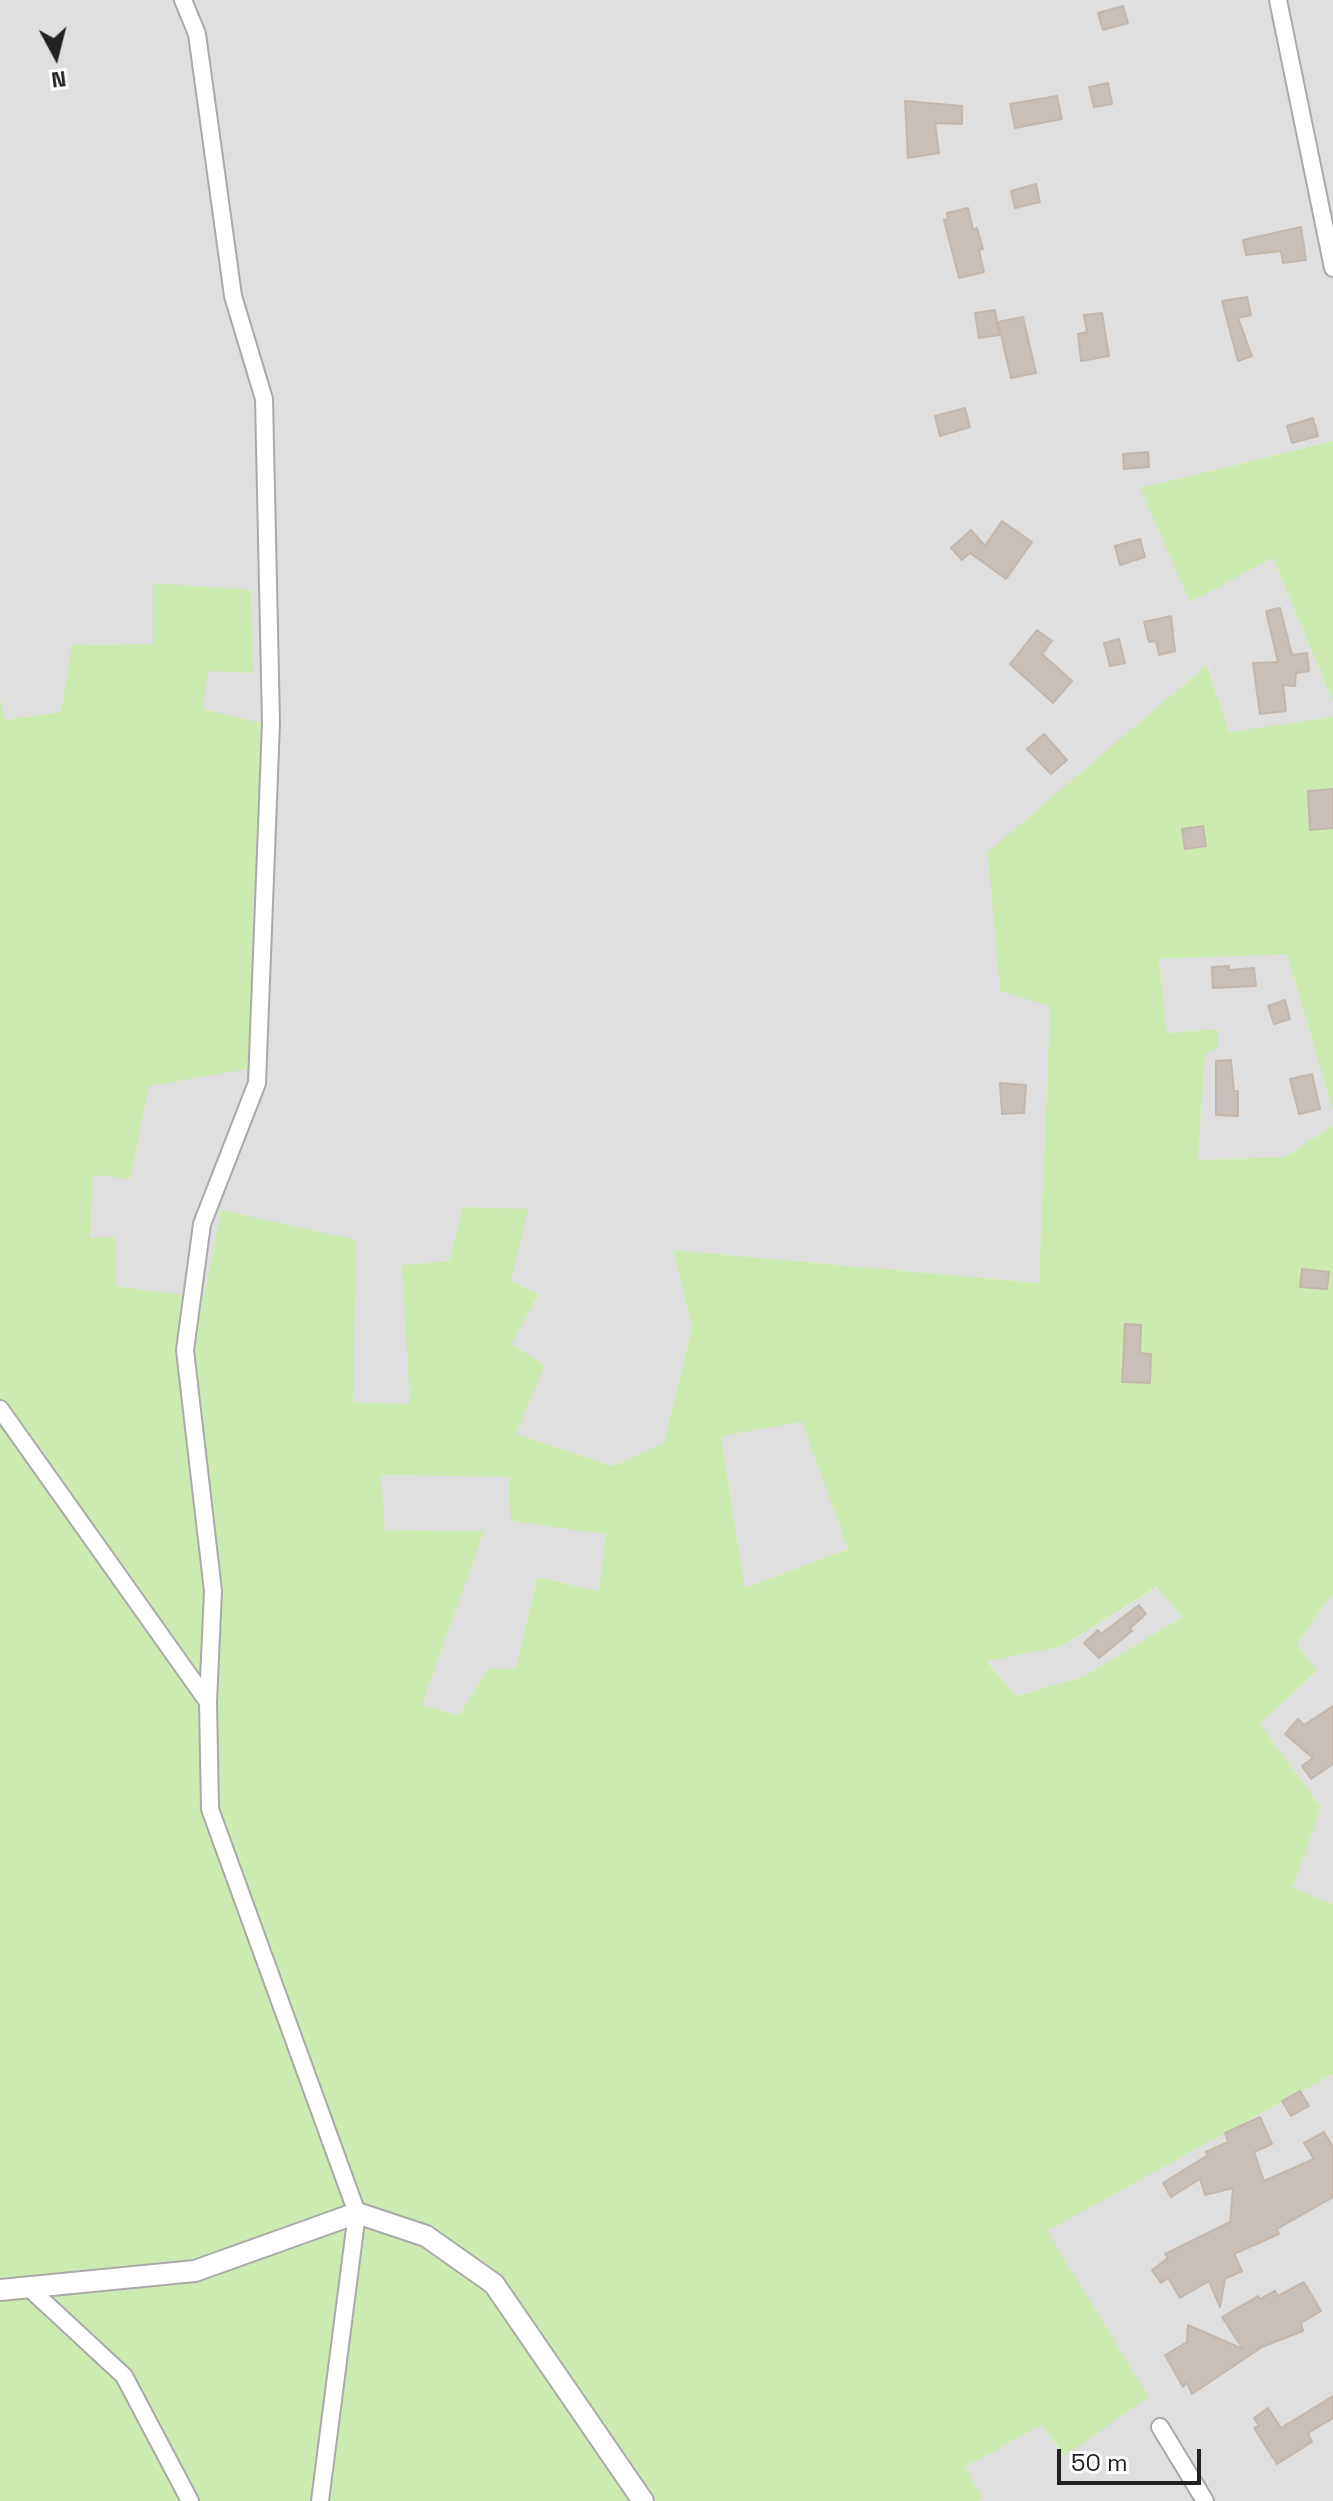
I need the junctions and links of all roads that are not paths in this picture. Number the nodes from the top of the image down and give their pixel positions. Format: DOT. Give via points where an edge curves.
graph roads {
  1 [pos="183,0"];
  2 [pos="1278,0"];
  3 [pos="1333,268"];
  4 [pos="0,1409"];
  5 [pos="208,1702"];
  6 [pos="357,2213"];
  7 [pos="28,2287"];
  8 [pos="0,2290"];
  9 [pos="1160,2427"];
  10 [pos="190,2501"];
  11 [pos="320,2501"];
  12 [pos="643,2501"];
  13 [pos="1205,2501"];
  1 -- 5 [label="street" via="197,34 233,296 264,399 271,723 257,1083 202,1224 185,1350 213,1591"];
  2 -- 3 [label="street"];
  4 -- 5 [label="street"];
  5 -- 6 [label="street" via="210,1809"];
  6 -- 7 [label="street" via="195,2271"];
  6 -- 11 [label="street"];
  6 -- 12 [label="street" via="426,2236 494,2284"];
  7 -- 8 [label="street"];
  7 -- 10 [label="street" via="124,2376"];
  9 -- 13 [label="street"];
}
